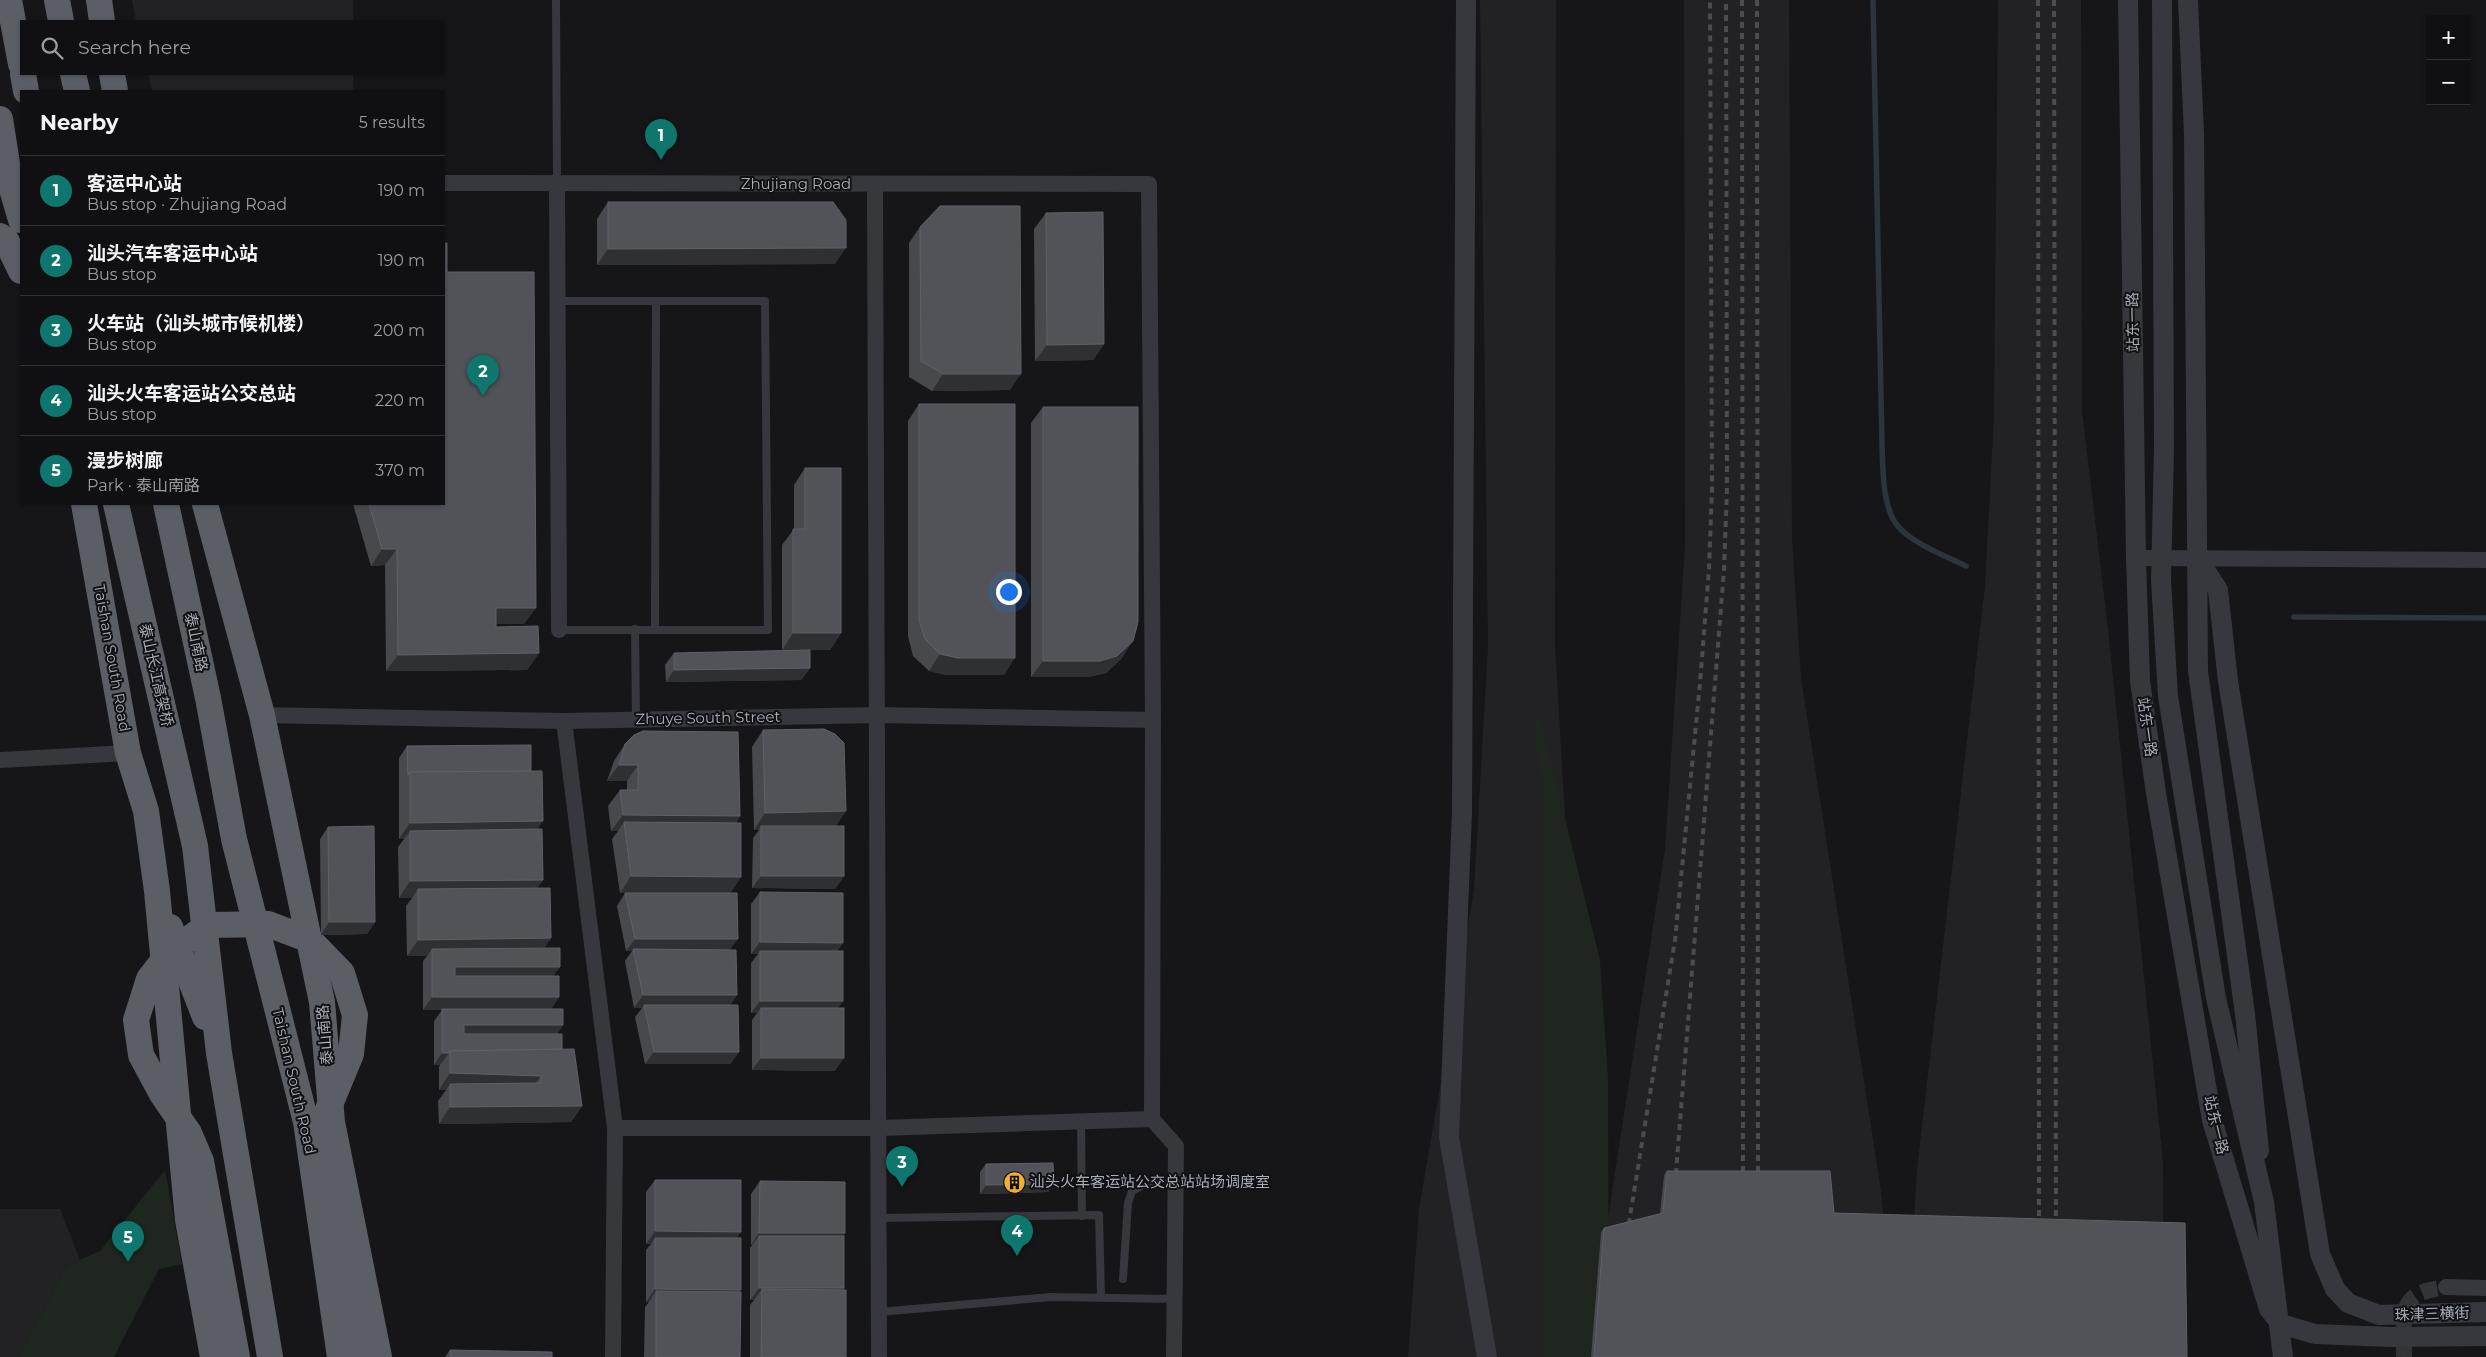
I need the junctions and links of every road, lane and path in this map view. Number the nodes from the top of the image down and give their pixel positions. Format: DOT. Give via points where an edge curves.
graph roads {
  1 [pos="9,0"];
  2 [pos="57,0"];
  3 [pos="99,0"];
  4 [pos="556,0"];
  5 [pos="1466,0"];
  6 [pos="2128,0"];
  7 [pos="2162,0"];
  8 [pos="2188,0"];
  9 [pos="61,20"];
  10 [pos="102,20"];
  11 [pos="20,59"];
  12 [pos="23,75"];
  13 [pos="73,75"];
  14 [pos="112,75"];
  15 [pos="26,90"];
  16 [pos="77,90"];
  17 [pos="115,90"];
  18 [pos="0,118"];
  19 [pos="10,182"];
  20 [pos="557,182"];
  21 [pos="445,183"];
  22 [pos="875,184"];
  23 [pos="20,217"];
  24 [pos="0,236"];
  25 [pos="20,269"];
  26 [pos="558,301"];
  27 [pos="656,301"];
  28 [pos="84,505"];
  29 [pos="116,505"];
  30 [pos="166,505"];
  31 [pos="206,505"];
  32 [pos="2136,558"];
  33 [pos="2198,559"];
  34 [pos="2486,560"];
  35 [pos="559,630"];
  36 [pos="635,630"];
  37 [pos="655,630"];
  38 [pos="262,715"];
  39 [pos="876,715"];
  40 [pos="564,720"];
  41 [pos="636,720"];
  42 [pos="1153,720"];
  43 [pos="128,753"];
  44 [pos="0,760"];
  45 [pos="234,839"];
  46 [pos="157,891"];
  47 [pos="322,1002"];
  48 [pos="219,1053"];
  49 [pos="1152,1119"];
  50 [pos="306,1122"];
  51 [pos="1081,1122"];
  52 [pos="615,1128"];
  53 [pos="879,1128"];
  54 [pos="1175,1179"];
  55 [pos="2264,1202"];
  56 [pos="1082,1216"];
  57 [pos="879,1218"];
  58 [pos="1123,1279"];
  59 [pos="2446,1287"];
  60 [pos="2486,1288"];
  61 [pos="1101,1296"];
  62 [pos="1175,1299"];
  63 [pos="879,1312"];
  64 [pos="2486,1312"];
  65 [pos="2486,1336"];
  66 [pos="2391,1337"];
  67 [pos="213,1357"];
  68 [pos="237,1357"];
  69 [pos="270,1357"];
  70 [pos="340,1357"];
  71 [pos="361,1357"];
  72 [pos="379,1357"];
  73 [pos="614,1357"];
  74 [pos="879,1357"];
  75 [pos="1174,1357"];
  76 [pos="1487,1357"];
  77 [pos="2283,1357"];
  1 -- 11 [label="highway"];
  2 -- 9 [label="highway"];
  3 -- 10 [label="highway"];
  4 -- 20 [label="lane"];
  5 -- 76 [label="street" via="1462,812 1449,1137"];
  6 -- 32 [label="street, 站东一路"];
  7 -- 55 [label="street, bridge" via="2164,448 2161,580 2168,696 2216,998"];
  8 -- 33 [label="street" via="2194,134"];
  12 -- 15 [label="highway"];
  13 -- 16 [label="highway"];
  14 -- 17 [label="highway"];
  18 -- 19 [label="highway"];
  19 -- 23 [label="highway"];
  20 -- 21 [label="street, Zhujiang Road"];
  20 -- 22 [label="street, Zhujiang Road"];
  20 -- 26 [label="street"];
  22 -- 39 [label="street"];
  22 -- 42 [label="street, Zhujiang Road" via="1149,184"];
  24 -- 25 [label="highway" via="6,240"];
  26 -- 27 [label="lane"];
  26 -- 35 [label="street"];
  27 -- 37 [label="lane"];
  27 -- 37 [label="lane" via="765,301 768,630"];
  28 -- 43 [label="highway, Taishan South Road"];
  29 -- 48 [label="highway, 泰山长江高架桥" via="195,846"];
  30 -- 45 [label="highway, 泰山南路" via="208,698"];
  31 -- 38 [label="highway"];
  32 -- 33 [label="street"];
  32 -- 66 [label="street, 站东一路" via="2143,700 2210,1110 2269,1309 2281,1324 2315,1334"];
  33 -- 34 [label="street"];
  33 -- 55 [label="street, bridge" via="2198,671 2246,1014"];
  33 -- 64 [label="street, 珠津三横街" via="2218,590 2228,681 2320,1254 2335,1289 2348,1303 2379,1315"];
  35 -- 36 [label="lane"];
  36 -- 37 [label="lane"];
  36 -- 41 [label="lane"];
  38 -- 40 [label="street, Zhuye South Street"];
  38 -- 47 [label="highway, 泰山南路"];
  39 -- 41 [label="street, Zhuye South Street"];
  39 -- 42 [label="street, Zhuye South Street"];
  39 -- 53 [label="street"];
  40 -- 41 [label="street, Zhuye South Street"];
  40 -- 52 [label="street"];
  42 -- 49 [label="street"];
  43 -- 44 [label="street"];
  43 -- 46 [label="highway" via="146,811"];
  45 -- 50 [label="highway, Taishan South Road"];
  46 -- 48 [label="highway"];
  46 -- 67 [label="highway" via="188,1220"];
  47 -- 50 [label="highway"];
  47 -- 72 [label="highway, 泰山南路" via="332,1122"];
  48 -- 69 [label="highway"];
  49 -- 51 [label="street"];
  49 -- 54 [label="street" via="1176,1146"];
  50 -- 70 [label="highway, Taishan South Road"];
  51 -- 53 [label="street"];
  51 -- 56 [label="lane"];
  52 -- 53 [label="street"];
  52 -- 73 [label="street"];
  53 -- 57 [label="street"];
  54 -- 58 [label="lane" via="1151,1181 1132,1191 1128,1203"];
  54 -- 62 [label="street"];
  55 -- 77 [label="street, bridge"];
  56 -- 57 [label="lane"];
  56 -- 61 [label="lane" via="1099,1215"];
  57 -- 63 [label="street"];
  59 -- 60 [label="street"];
  61 -- 62 [label="lane"];
  61 -- 63 [label="lane" via="1051,1297"];
  62 -- 75 [label="street"];
  63 -- 74 [label="street"];
  65 -- 66 [label="street, 珠津三横街"];
  68 -- 71 [label="highway, bridge" via="201,1161 189,1133 141,1056 136,1020 149,979 169,953 208,925 268,924 310,940 342,973 354,1015 351,1054 322,1124 324,1172"];
}
